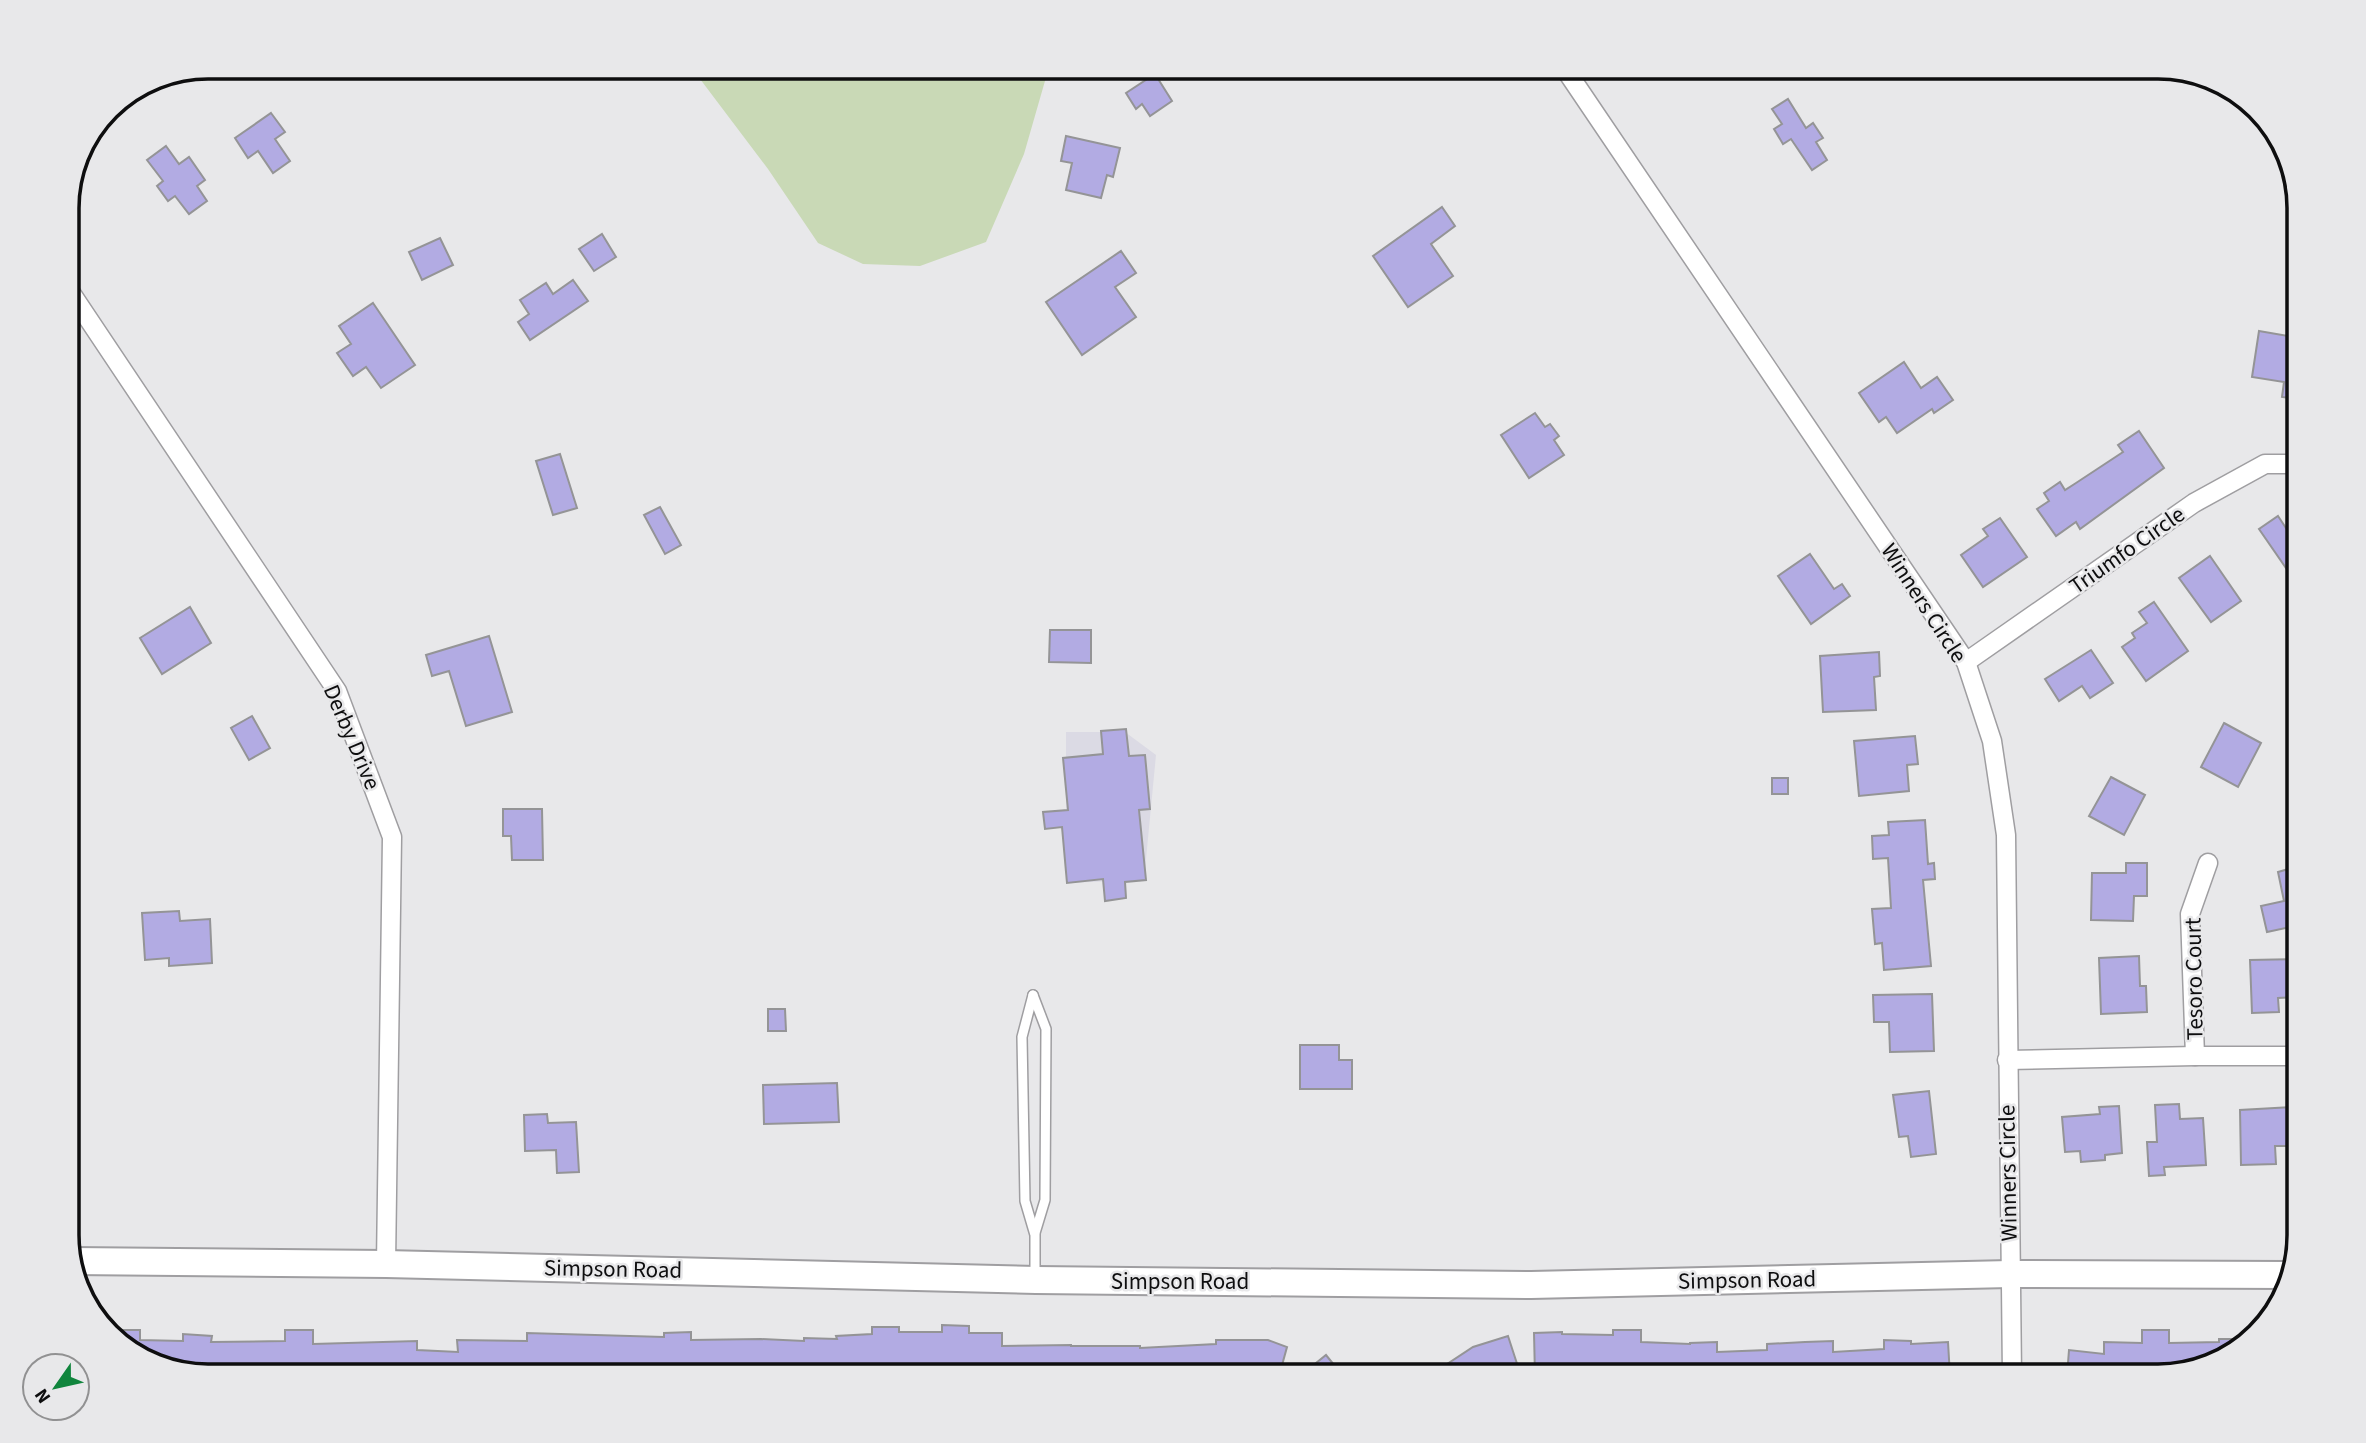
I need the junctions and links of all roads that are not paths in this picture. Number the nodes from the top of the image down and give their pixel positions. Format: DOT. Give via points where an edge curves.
graph roads {
  1 [pos="1572,79"];
  2 [pos="79,305"];
  3 [pos="2287,464"];
  4 [pos="1966,662"];
  5 [pos="2208,863"];
  6 [pos="2195,1056"];
  7 [pos="2287,1056"];
  8 [pos="2007,1059"];
  9 [pos="1035,1235"];
  10 [pos="81,1261"];
  11 [pos="386,1264"];
  12 [pos="2010,1274"];
  13 [pos="2281,1275"];
  14 [pos="1035,1280"];
  15 [pos="2012,1364"];
  1 -- 4 [label="street, Winners Circle"];
  2 -- 11 [label="street, Derby Drive" via="337,691 392,837"];
  3 -- 4 [label="street, Triumfo Circle" via="2265,464 2194,503"];
  4 -- 8 [label="street, Winners Circle" via="1992,741 2006,835"];
  5 -- 6 [label="street, Tesoro Court" via="2190,914"];
  6 -- 7 [label="street"];
  6 -- 8 [label="street"];
  8 -- 12 [label="street, Winners Circle"];
  9 -- 9 [label="lane" via="1045,1200 1046,1029 1033,995 1022,1037 1025,1201"];
  9 -- 14 [label="lane"];
  10 -- 11 [label="main road, Simpson Road"];
  11 -- 14 [label="main road, Simpson Road"];
  12 -- 13 [label="main road, Simpson Road"];
  12 -- 14 [label="main road, Simpson Road" via="1531,1285"];
  12 -- 15 [label="street, Winners Circle"];
}
